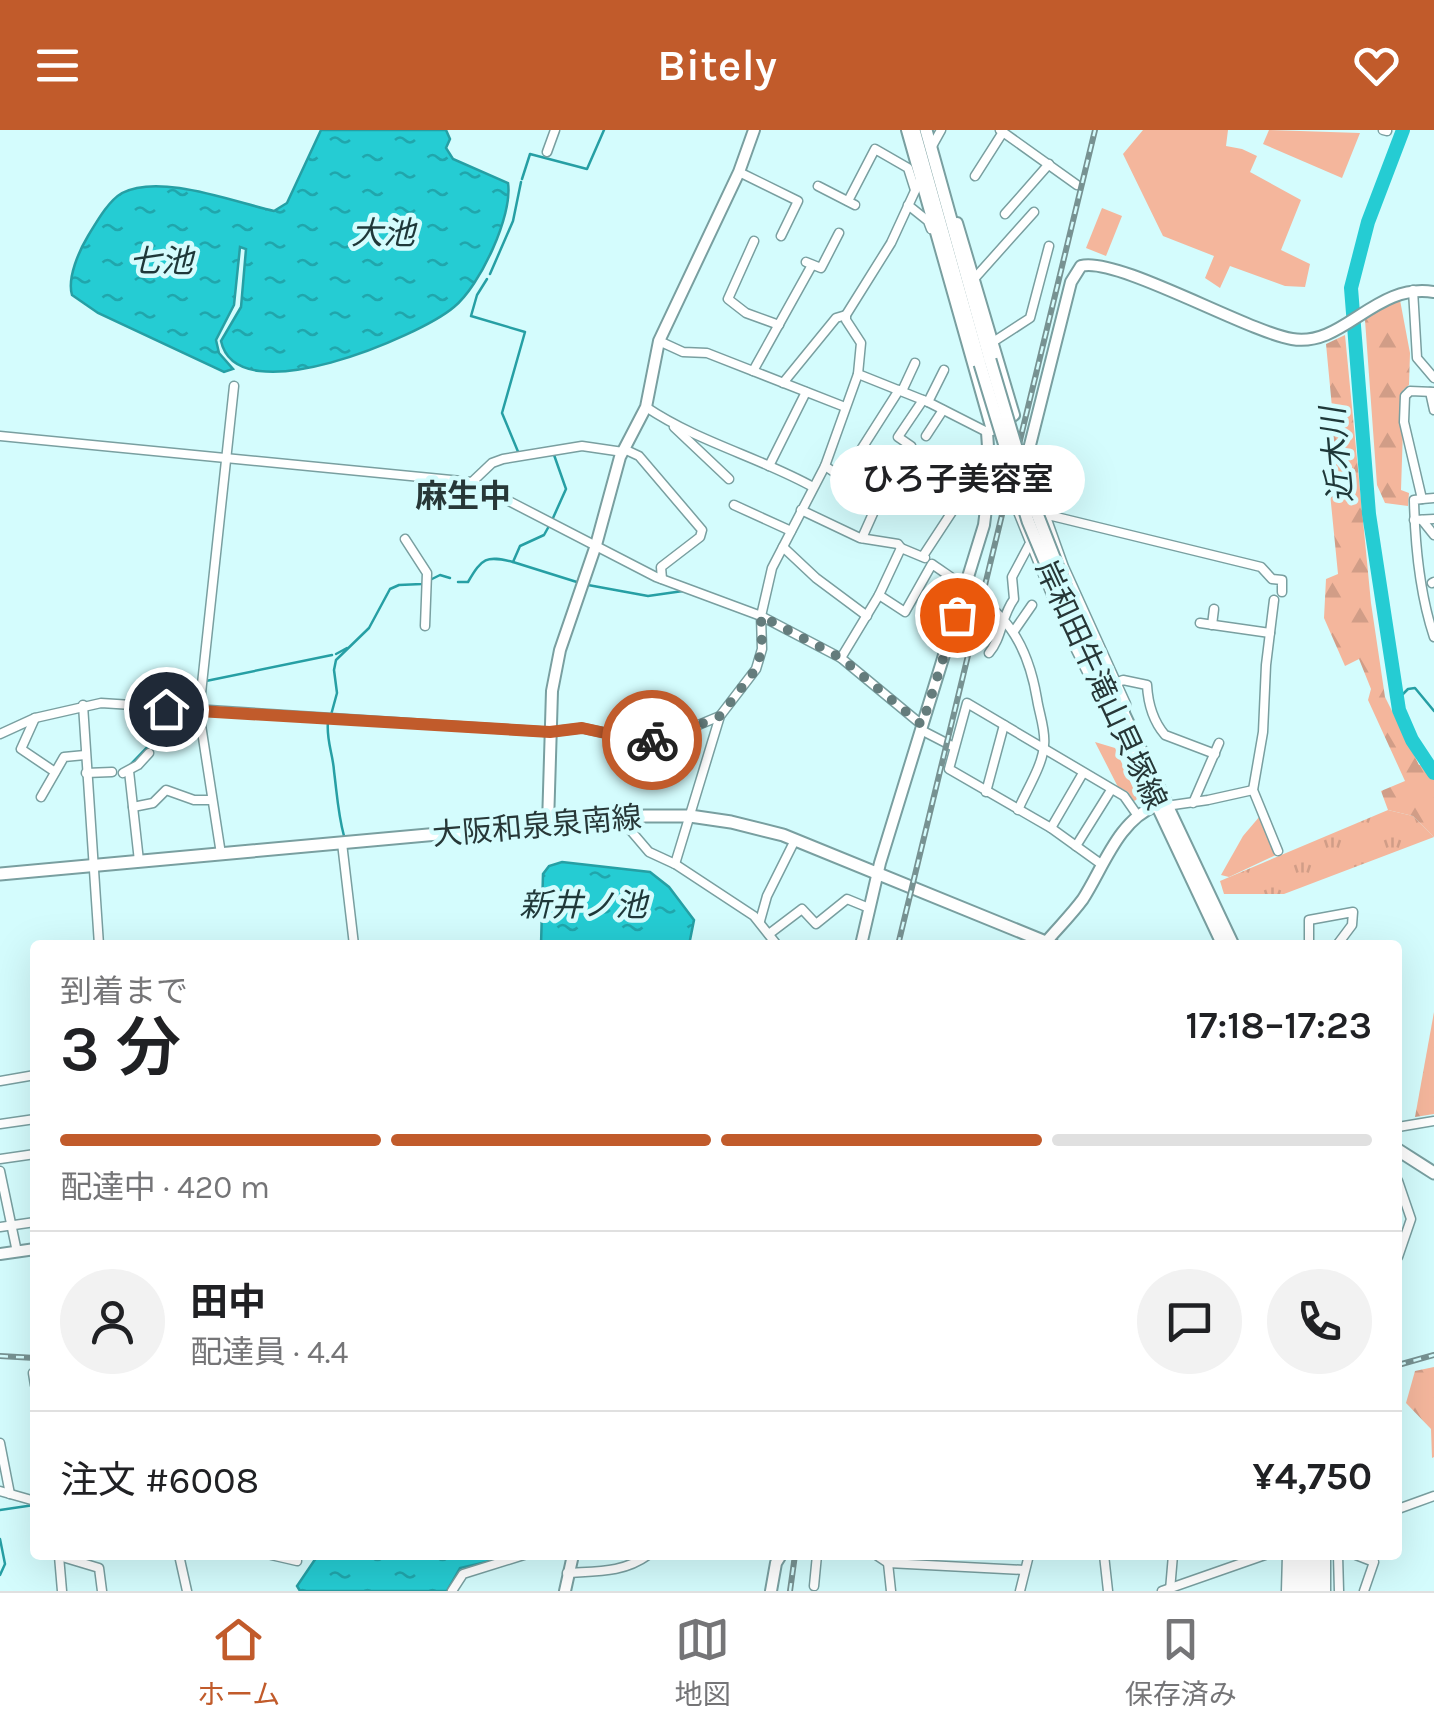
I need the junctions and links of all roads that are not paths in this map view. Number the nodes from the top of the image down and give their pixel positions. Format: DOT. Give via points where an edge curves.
graph roads {
  1 [pos="555,130"];
  2 [pos="754,130"];
  3 [pos="911,130"];
  4 [pos="926,130"];
  5 [pos="941,130"];
  6 [pos="1002,131"];
  7 [pos="931,147"];
  8 [pos="547,152"];
  9 [pos="1049,164"];
  10 [pos="739,172"];
  11 [pos="924,176"];
  12 [pos="974,176"];
  13 [pos="1077,185"];
  14 [pos="818,186"];
  15 [pos="908,205"];
  16 [pos="1034,212"];
  17 [pos="1005,214"];
  18 [pos="838,233"];
  19 [pos="781,236"];
  20 [pos="754,240"];
  21 [pos="1049,246"];
  22 [pos="944,261"];
  23 [pos="974,279"];
  24 [pos="1413,290"];
  25 [pos="1434,292"];
  26 [pos="846,314"];
  27 [pos="779,325"];
  28 [pos="659,340"];
  29 [pos="993,342"];
  30 [pos="915,363"];
  31 [pos="944,370"];
  32 [pos="753,371"];
  33 [pos="858,374"];
  34 [pos="1434,378"];
  35 [pos="784,382"];
  36 [pos="234,386"];
  37 [pos="900,390"];
  38 [pos="806,392"];
  39 [pos="1432,392"];
  40 [pos="926,401"];
  41 [pos="646,407"];
  42 [pos="845,407"];
  43 [pos="943,410"];
  44 [pos="1434,410"];
  45 [pos="670,423"];
  46 [pos="989,431"];
  47 [pos="0,436"];
  48 [pos="926,436"];
  49 [pos="624,450"];
  50 [pos="228,458"];
  51 [pos="988,460"];
  52 [pos="1025,464"];
  53 [pos="769,466"];
  54 [pos="824,466"];
  55 [pos="843,478"];
  56 [pos="729,479"];
  57 [pos="472,482"];
  58 [pos="990,482"];
  59 [pos="814,487"];
  60 [pos="1434,498"];
  61 [pos="1422,499"];
  62 [pos="879,500"];
  63 [pos="734,505"];
  64 [pos="802,510"];
  65 [pos="1043,511"];
  66 [pos="1020,517"];
  67 [pos="1434,519"];
  68 [pos="1418,520"];
  69 [pos="790,531"];
  70 [pos="1434,535"];
  71 [pos="862,538"];
  72 [pos="405,539"];
  73 [pos="1029,544"];
  74 [pos="596,545"];
  75 [pos="783,546"];
  76 [pos="901,548"];
  77 [pos="923,556"];
  78 [pos="932,564"];
  79 [pos="662,579"];
  80 [pos="965,587"];
  81 [pos="1282,592"];
  82 [pos="879,595"];
  83 [pos="1032,605"];
  84 [pos="1272,605"];
  85 [pos="1214,609"];
  86 [pos="1071,612"];
  87 [pos="1431,615"];
  88 [pos="761,616"];
  89 [pos="867,616"];
  90 [pos="1002,616"];
  91 [pos="1200,623"];
  92 [pos="1212,625"];
  93 [pos="425,626"];
  94 [pos="1014,631"];
  95 [pos="1270,633"];
  96 [pos="1434,637"];
  97 [pos="988,654"];
  98 [pos="841,658"];
  99 [pos="1116,683"];
  100 [pos="83,705"];
  101 [pos="199,712"];
  102 [pos="720,716"];
  103 [pos="1125,716"];
  104 [pos="35,718"];
  105 [pos="1004,726"];
  106 [pos="921,727"];
  107 [pos="550,732"];
  108 [pos="0,734"];
  109 [pos="1220,743"];
  110 [pos="954,747"];
  111 [pos="1044,749"];
  112 [pos="149,753"];
  113 [pos="1215,754"];
  114 [pos="85,755"];
  115 [pos="55,772"];
  116 [pos="112,772"];
  117 [pos="1084,772"];
  118 [pos="86,774"];
  119 [pos="1142,777"];
  120 [pos="1111,790"];
  121 [pos="1252,790"];
  122 [pos="986,792"];
  123 [pos="41,797"];
  124 [pos="212,800"];
  125 [pos="1192,803"];
  126 [pos="1162,806"];
  127 [pos="133,807"];
  128 [pos="1018,810"];
  129 [pos="690,816"];
  130 [pos="1138,816"];
  131 [pos="620,818"];
  132 [pos="548,824"];
  133 [pos="1051,828"];
  134 [pos="796,840"];
  135 [pos="342,843"];
  136 [pos="1076,846"];
  137 [pos="1278,851"];
  138 [pos="221,854"];
  139 [pos="138,861"];
  140 [pos="675,864"];
  141 [pos="1101,864"];
  142 [pos="94,865"];
  143 [pos="877,873"];
  144 [pos="0,874"];
  145 [pos="869,908"];
  146 [pos="760,922"];
  147 [pos="1018,931"];
  148 [pos="99,940"];
  149 [pos="353,940"];
  150 [pos="771,940"];
  151 [pos="774,940"];
  152 [pos="862,940"];
  153 [pos="1016,940"];
  154 [pos="1040,940"];
  155 [pos="1053,940"];
  156 [pos="1221,940"];
  157 [pos="1230,940"];
  158 [pos="1310,940"];
  159 [pos="1341,940"];
  160 [pos="30,1076"];
  161 [pos="0,1081"];
  162 [pos="30,1120"];
  163 [pos="1434,1121"];
  164 [pos="0,1124"];
  165 [pos="1402,1126"];
  166 [pos="1402,1153"];
  167 [pos="30,1155"];
  168 [pos="0,1159"];
  169 [pos="0,1172"];
  170 [pos="1433,1172"];
  171 [pos="1402,1192"];
  172 [pos="30,1223"];
  173 [pos="12,1225"];
  174 [pos="0,1227"];
  175 [pos="1402,1246"];
  176 [pos="30,1250"];
  177 [pos="17,1252"];
  178 [pos="0,1254"];
  179 [pos="0,1443"];
  180 [pos="5,1492"];
  181 [pos="1434,1496"];
  182 [pos="30,1500"];
  183 [pos="1402,1507"];
  184 [pos="59,1560"];
  185 [pos="74,1560"];
  186 [pos="181,1560"];
  187 [pos="294,1560"];
  188 [pos="508,1560"];
  189 [pos="571,1560"];
  190 [pos="641,1560"];
  191 [pos="780,1560"];
  192 [pos="817,1560"];
  193 [pos="884,1560"];
  194 [pos="958,1560"];
  195 [pos="1027,1560"];
  196 [pos="1105,1560"];
  197 [pos="1172,1560"];
  198 [pos="1250,1560"];
  199 [pos="1290,1560"];
  200 [pos="1291,1560"];
  201 [pos="1302,1560"];
  202 [pos="1311,1560"];
  203 [pos="1322,1560"];
  204 [pos="1323,1560"];
  205 [pos="1338,1560"];
  206 [pos="1369,1560"];
  207 [pos="298,1561"];
  208 [pos="888,1563"];
  209 [pos="957,1567"];
  210 [pos="1024,1570"];
  211 [pos="567,1573"];
  212 [pos="814,1586"];
  213 [pos="1167,1590"];
  214 [pos="62,1591"];
  215 [pos="102,1591"];
  216 [pos="187,1591"];
  217 [pos="452,1591"];
  218 [pos="565,1591"];
  219 [pos="772,1591"];
  220 [pos="892,1591"];
  221 [pos="1020,1591"];
  222 [pos="1108,1591"];
  223 [pos="1289,1591"];
  224 [pos="1302,1591"];
  225 [pos="1311,1591"];
  226 [pos="1324,1591"];
  227 [pos="1339,1591"];
  228 [pos="1364,1591"];
  1 -- 8 [label="street"];
  2 -- 10 [label="street"];
  3 -- 11 [label="main road, 岸和田牛滝山貝塚線"];
  4 -- 7 [label="main road, 岸和田牛滝山貝塚線"];
  5 -- 7 [label="street"];
  6 -- 9 [label="street"];
  6 -- 12 [label="street"];
  7 -- 11 [label="main road, 岸和田牛滝山貝塚線"];
  9 -- 13 [label="street"];
  9 -- 17 [label="street"];
  10 -- 19 [label="street" via="798,201"];
  10 -- 28 [label="street"];
  11 -- 14 [label="street" via="875,149 851,203"];
  11 -- 15 [label="street"];
  11 -- 22 [label="street"];
  11 -- 23 [label="street"];
  11 -- 86 [label="main road, 岸和田牛滝山貝塚線, bridge"];
  15 -- 22 [label="street" via="928,221"];
  15 -- 26 [label="street"];
  16 -- 23 [label="street"];
  18 -- 27 [label="street" via="821,268 809,263"];
  20 -- 27 [label="street" via="728,299"];
  21 -- 29 [label="street" via="1030,318"];
  22 -- 46 [label="street"];
  23 -- 29 [label="street"];
  24 -- 25 [label="street"];
  24 -- 34 [label="street" via="1417,358"];
  24 -- 52 [label="street" via="1308,340 1282,336 1133,276 1081,266 1071,282"];
  26 -- 33 [label="street" via="861,343"];
  26 -- 35 [label="street"];
  27 -- 32 [label="street"];
  28 -- 32 [label="street"];
  28 -- 41 [label="street"];
  29 -- 46 [label="street" via="1014,414"];
  30 -- 37 [label="street"];
  31 -- 40 [label="street"];
  32 -- 35 [label="street"];
  33 -- 37 [label="street"];
  33 -- 42 [label="street"];
  35 -- 38 [label="street"];
  36 -- 50 [label="street"];
  37 -- 40 [label="street"];
  37 -- 55 [label="street"];
  38 -- 42 [label="street"];
  38 -- 53 [label="street"];
  39 -- 44 [label="street"];
  39 -- 61 [label="street" via="1410,390 1405,396 1404,422"];
  40 -- 43 [label="street"];
  40 -- 62 [label="street" via="898,437 911,446"];
  41 -- 45 [label="street"];
  41 -- 49 [label="street"];
  42 -- 54 [label="street"];
  43 -- 46 [label="street"];
  43 -- 48 [label="street"];
  45 -- 53 [label="street"];
  45 -- 56 [label="street"];
  46 -- 51 [label="street"];
  47 -- 50 [label="street"];
  49 -- 57 [label="street" via="582,446 502,459"];
  49 -- 74 [label="street"];
  49 -- 79 [label="street" via="639,456 702,530 661,567"];
  50 -- 57 [label="street"];
  50 -- 101 [label="street"];
  51 -- 52 [label="street"];
  51 -- 58 [label="street"];
  52 -- 65 [label="street"];
  52 -- 66 [label="street" via="1014,502"];
  53 -- 59 [label="street"];
  54 -- 55 [label="street"];
  54 -- 59 [label="street"];
  55 -- 62 [label="street"];
  57 -- 74 [label="street"];
  58 -- 77 [label="street" via="968,482"];
  58 -- 80 [label="street"];
  59 -- 64 [label="street"];
  60 -- 61 [label="street"];
  61 -- 68 [label="street" via="1414,500"];
  62 -- 71 [label="street"];
  63 -- 69 [label="street"];
  64 -- 69 [label="street"];
  64 -- 71 [label="street"];
  65 -- 66 [label="street"];
  65 -- 81 [label="street" via="1260,567 1282,580"];
  65 -- 99 [label="street"];
  66 -- 73 [label="street"];
  67 -- 68 [label="street"];
  68 -- 70 [label="street"];
  68 -- 87 [label="street"];
  69 -- 75 [label="street"];
  71 -- 76 [label="street"];
  72 -- 93 [label="street" via="427,572"];
  73 -- 90 [label="street"];
  73 -- 119 [label="street" via="1101,705"];
  74 -- 79 [label="street"];
  74 -- 107 [label="street" via="556,667"];
  75 -- 88 [label="street"];
  75 -- 89 [label="street"];
  76 -- 77 [label="street"];
  76 -- 82 [label="street"];
  77 -- 78 [label="street"];
  78 -- 80 [label="street"];
  78 -- 82 [label="street" via="905,612"];
  79 -- 88 [label="street"];
  80 -- 90 [label="street"];
  80 -- 106 [label="street"];
  82 -- 89 [label="street"];
  83 -- 94 [label="street"];
  84 -- 95 [label="street"];
  85 -- 92 [label="street"];
  86 -- 103 [label="main road, 岸和田牛滝山貝塚線"];
  86 -- 119 [label="main road, 岸和田牛滝山貝塚線"];
  87 -- 96 [label="street"];
  88 -- 98 [label="street"];
  88 -- 102 [label="street" via="756,669"];
  89 -- 98 [label="street"];
  90 -- 94 [label="street"];
  90 -- 97 [label="street"];
  91 -- 92 [label="street"];
  92 -- 95 [label="street"];
  94 -- 111 [label="street" via="1036,680"];
  95 -- 121 [label="street"];
  98 -- 106 [label="street"];
  99 -- 103 [label="street"];
  99 -- 113 [label="street" via="1146,685 1146,699 1166,736"];
  100 -- 101 [label="street"];
  100 -- 104 [label="street"];
  100 -- 114 [label="street"];
  101 -- 107 [label="street"];
  101 -- 124 [label="street"];
  102 -- 107 [label="street" via="668,738 642,741 582,728"];
  102 -- 129 [label="street"];
  103 -- 126 [label="main road, 岸和田牛滝山貝塚線"];
  104 -- 108 [label="street"];
  104 -- 115 [label="street" via="21,749"];
  105 -- 110 [label="street" via="967,703"];
  105 -- 111 [label="street"];
  105 -- 122 [label="street"];
  106 -- 110 [label="street"];
  106 -- 143 [label="street"];
  107 -- 132 [label="street"];
  109 -- 113 [label="street"];
  110 -- 122 [label="street" via="949,769"];
  111 -- 117 [label="street"];
  111 -- 128 [label="street"];
  112 -- 127 [label="street" via="126,772"];
  113 -- 125 [label="street"];
  114 -- 115 [label="street" via="64,757"];
  114 -- 118 [label="street"];
  115 -- 123 [label="street"];
  116 -- 118 [label="street"];
  117 -- 120 [label="street"];
  117 -- 133 [label="street"];
  118 -- 142 [label="street"];
  119 -- 126 [label="main road, 岸和田牛滝山貝塚線"];
  120 -- 130 [label="street"];
  120 -- 136 [label="street"];
  121 -- 125 [label="street"];
  121 -- 137 [label="street"];
  122 -- 128 [label="street"];
  124 -- 127 [label="street" via="166,790 153,804"];
  124 -- 138 [label="street"];
  125 -- 126 [label="street"];
  126 -- 130 [label="street"];
  126 -- 156 [label="main road, 岸和田牛滝山貝塚線"];
  126 -- 157 [label="main road, 岸和田牛滝山貝塚線"];
  127 -- 139 [label="street"];
  128 -- 133 [label="street"];
  129 -- 131 [label="main road, 大阪和泉泉南線"];
  129 -- 134 [label="main road, 大阪和泉泉南線"];
  129 -- 140 [label="street"];
  130 -- 141 [label="street"];
  131 -- 132 [label="main road, 大阪和泉泉南線"];
  131 -- 140 [label="street" via="649,852"];
  132 -- 135 [label="main road, 大阪和泉泉南線"];
  133 -- 136 [label="street"];
  134 -- 143 [label="main road, 大阪和泉泉南線"];
  134 -- 146 [label="street"];
  135 -- 138 [label="main road, 大阪和泉泉南線"];
  135 -- 149 [label="street"];
  136 -- 141 [label="street"];
  138 -- 139 [label="main road, 大阪和泉泉南線"];
  139 -- 142 [label="main road, 大阪和泉泉南線"];
  140 -- 146 [label="street"];
  141 -- 155 [label="street"];
  142 -- 144 [label="main road, 大阪和泉泉南線"];
  142 -- 148 [label="street"];
  143 -- 145 [label="street"];
  143 -- 147 [label="main road, 大阪和泉泉南線"];
  145 -- 151 [label="street" via="847,899 816,924 802,908"];
  145 -- 152 [label="street"];
  146 -- 150 [label="street"];
  147 -- 153 [label="street"];
  147 -- 154 [label="main road, 大阪和泉泉南線"];
  158 -- 159 [label="street" via="1308,920 1353,912"];
  160 -- 161 [label="street"];
  162 -- 164 [label="street"];
  163 -- 165 [label="street"];
  166 -- 170 [label="main road"];
  167 -- 168 [label="street"];
  169 -- 173 [label="street"];
  171 -- 175 [label="street" via="1412,1219"];
  172 -- 173 [label="street"];
  173 -- 174 [label="street"];
  173 -- 177 [label="street"];
  176 -- 177 [label="street"];
  177 -- 178 [label="street"];
  179 -- 180 [label="street"];
  180 -- 182 [label="street"];
  181 -- 183 [label="street"];
  184 -- 214 [label="street"];
  185 -- 215 [label="street" via="99,1568"];
  186 -- 216 [label="street"];
  187 -- 207 [label="street"];
  188 -- 217 [label="street" via="463,1574"];
  189 -- 211 [label="street"];
  190 -- 211 [label="street" via="616,1570"];
  191 -- 219 [label="street"];
  192 -- 212 [label="street"];
  193 -- 208 [label="street"];
  194 -- 209 [label="street"];
  195 -- 210 [label="street"];
  196 -- 222 [label="street"];
  197 -- 213 [label="street"];
  198 -- 213 [label="street"];
  199 -- 223 [label="street"];
  200 -- 223 [label="main road"];
  201 -- 224 [label="main road"];
  202 -- 225 [label="main road"];
  203 -- 226 [label="main road"];
  204 -- 226 [label="street"];
  205 -- 227 [label="street"];
  206 -- 228 [label="street" via="1374,1562"];
  208 -- 209 [label="street"];
  208 -- 220 [label="street"];
  209 -- 210 [label="street"];
  210 -- 221 [label="street"];
  211 -- 218 [label="street"];
}
